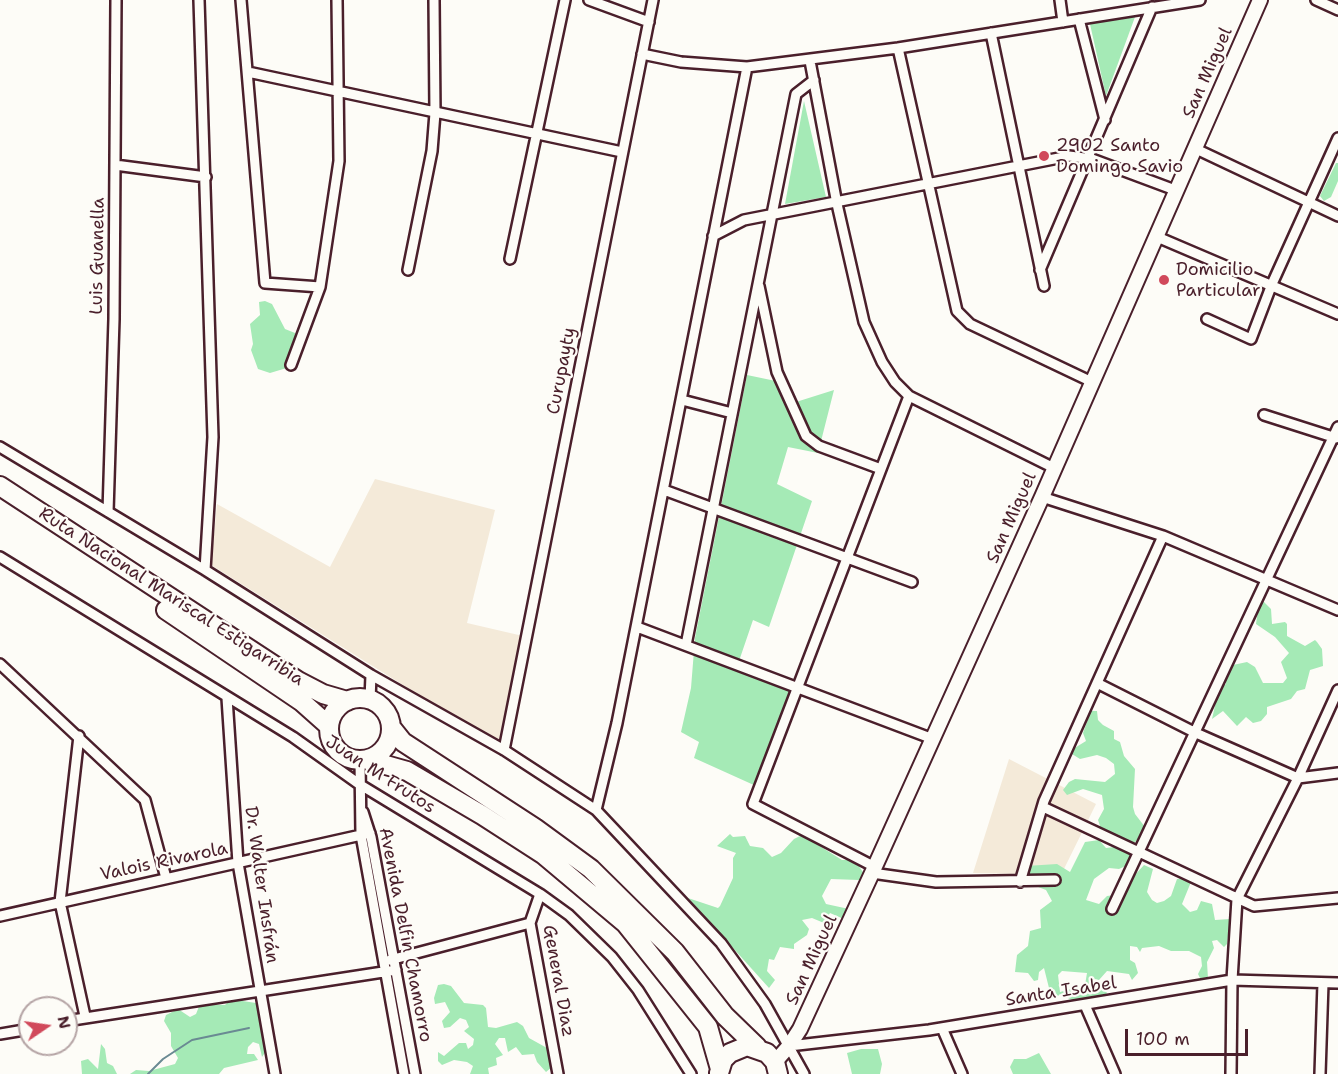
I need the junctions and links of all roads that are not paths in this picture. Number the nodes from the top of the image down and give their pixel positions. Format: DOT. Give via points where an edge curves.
graph roads {
  1 [pos="116,0"];
  2 [pos="199,0"];
  3 [pos="241,0"];
  4 [pos="337,0"];
  5 [pos="434,0"];
  6 [pos="565,0"];
  7 [pos="589,0"];
  8 [pos="653,0"];
  9 [pos="1060,0"];
  10 [pos="1200,0"];
  11 [pos="1260,0"];
  12 [pos="1316,0"];
  13 [pos="1152,7"];
  14 [pos="1338,10"];
  15 [pos="1079,19"];
  16 [pos="649,22"];
  17 [pos="1063,22"];
  18 [pos="991,33"];
  19 [pos="898,48"];
  20 [pos="642,54"];
  21 [pos="810,61"];
  22 [pos="747,67"];
  23 [pos="248,72"];
  24 [pos="814,80"];
  25 [pos="340,90"];
  26 [pos="435,113"];
  27 [pos="1105,120"];
  28 [pos="536,134"];
  29 [pos="1338,138"];
  30 [pos="1194,148"];
  31 [pos="622,152"];
  32 [pos="1089,158"];
  33 [pos="115,165"];
  34 [pos="1018,166"];
  35 [pos="206,177"];
  36 [pos="928,185"];
  37 [pos="1175,190"];
  38 [pos="1309,202"];
  39 [pos="837,204"];
  40 [pos="771,216"];
  41 [pos="1338,216"];
  42 [pos="713,236"];
  43 [pos="1155,236"];
  44 [pos="510,260"];
  45 [pos="408,270"];
  46 [pos="1040,270"];
  47 [pos="758,282"];
  48 [pos="1272,284"];
  49 [pos="1044,286"];
  50 [pos="320,287"];
  51 [pos="1338,314"];
  52 [pos="1207,320"];
  53 [pos="291,365"];
  54 [pos="1092,382"];
  55 [pos="909,396"];
  56 [pos="682,400"];
  57 [pos="732,413"];
  58 [pos="1264,415"];
  59 [pos="1338,427"];
  60 [pos="1336,438"];
  61 [pos="0,447"];
  62 [pos="1054,468"];
  63 [pos="881,469"];
  64 [pos="0,486"];
  65 [pos="664,490"];
  66 [pos="1042,497"];
  67 [pos="0,499"];
  68 [pos="713,509"];
  69 [pos="108,512"];
  70 [pos="1163,536"];
  71 [pos="0,557"];
  72 [pos="847,559"];
  73 [pos="205,570"];
  74 [pos="1265,578"];
  75 [pos="912,582"];
  76 [pos="1338,610"];
  77 [pos="637,627"];
  78 [pos="686,645"];
  79 [pos="2,668"];
  80 [pos="371,675"];
  81 [pos="1097,683"];
  82 [pos="798,688"];
  83 [pos="1338,690"];
  84 [pos="227,698"];
  85 [pos="370,700"];
  86 [pos="347,701"];
  87 [pos="329,726"];
  88 [pos="391,727"];
  89 [pos="1196,733"];
  90 [pos="79,736"];
  91 [pos="933,739"];
  92 [pos="504,750"];
  93 [pos="364,760"];
  94 [pos="1338,773"];
  95 [pos="1298,778"];
  96 [pos="359,784"];
  97 [pos="1043,807"];
  98 [pos="596,810"];
  99 [pos="365,834"];
  100 [pos="1140,851"];
  101 [pos="238,863"];
  102 [pos="873,870"];
  103 [pos="166,878"];
  104 [pos="1055,880"];
  105 [pos="1020,882"];
  106 [pos="540,894"];
  107 [pos="1338,898"];
  108 [pos="1237,899"];
  109 [pos="60,902"];
  110 [pos="1112,909"];
  111 [pos="0,916"];
  112 [pos="530,923"];
  113 [pos="394,959"];
  114 [pos="383,962"];
  115 [pos="396,970"];
  116 [pos="385,972"];
  117 [pos="1232,980"];
  118 [pos="1323,983"];
  119 [pos="1338,984"];
  120 [pos="260,991"];
  121 [pos="1085,1005"];
  122 [pos="85,1017"];
  123 [pos="78,1018"];
  124 [pos="942,1028"];
  125 [pos="18,1031"];
  126 [pos="0,1034"];
  127 [pos="789,1046"];
  128 [pos="757,1047"];
  129 [pos="776,1068"];
  130 [pos="719,1071"];
  131 [pos="275,1074"];
  132 [pos="404,1074"];
  133 [pos="415,1074"];
  134 [pos="558,1074"];
  135 [pos="691,1074"];
  136 [pos="804,1074"];
  137 [pos="962,1074"];
  138 [pos="1115,1074"];
  139 [pos="1231,1074"];
  140 [pos="1320,1074"];
  1 -- 33 [label="street, Luis Guanella"];
  2 -- 35 [label="street"];
  3 -- 23 [label="street"];
  4 -- 25 [label="street"];
  5 -- 26 [label="street"];
  6 -- 28 [label="street"];
  7 -- 16 [label="street"];
  8 -- 16 [label="street, Curupayty"];
  9 -- 17 [label="street"];
  10 -- 13 [label="street"];
  11 -- 30 [label="street, San Miguel"];
  12 -- 14 [label="street"];
  13 -- 15 [label="street"];
  13 -- 27 [label="street"];
  15 -- 17 [label="street"];
  15 -- 27 [label="street"];
  16 -- 20 [label="street, Curupayty"];
  17 -- 18 [label="street"];
  18 -- 19 [label="street"];
  18 -- 34 [label="street"];
  19 -- 21 [label="street"];
  19 -- 36 [label="street"];
  20 -- 22 [label="street" via="681,62"];
  20 -- 31 [label="street, Curupayty"];
  21 -- 22 [label="street"];
  21 -- 24 [label="street"];
  22 -- 42 [label="street"];
  23 -- 25 [label="street"];
  23 -- 50 [label="street" via="265,284"];
  24 -- 39 [label="street"];
  24 -- 40 [label="street" via="796,94"];
  25 -- 26 [label="street"];
  25 -- 50 [label="street" via="339,161"];
  26 -- 28 [label="street"];
  26 -- 45 [label="street" via="432,152"];
  27 -- 32 [label="street"];
  28 -- 31 [label="street"];
  28 -- 44 [label="street"];
  29 -- 38 [label="street"];
  30 -- 37 [label="street, San Miguel"];
  30 -- 38 [label="street"];
  31 -- 92 [label="street, Curupayty"];
  32 -- 34 [label="street" via="1069,156"];
  32 -- 37 [label="street"];
  32 -- 46 [label="street"];
  33 -- 35 [label="street"];
  33 -- 69 [label="street, Luis Guanella"];
  34 -- 36 [label="street"];
  34 -- 46 [label="street"];
  35 -- 73 [label="street" via="213,437"];
  36 -- 39 [label="street"];
  36 -- 54 [label="street" via="957,311 963,319"];
  37 -- 43 [label="street, San Miguel"];
  38 -- 41 [label="street"];
  38 -- 48 [label="street"];
  39 -- 40 [label="street"];
  39 -- 55 [label="street" via="864,322 895,382"];
  40 -- 42 [label="street" via="744,220"];
  40 -- 47 [label="street"];
  42 -- 56 [label="street"];
  43 -- 48 [label="street"];
  43 -- 54 [label="street, San Miguel"];
  46 -- 49 [label="street"];
  47 -- 57 [label="street"];
  47 -- 63 [label="street" via="777,372 806,436 819,446"];
  48 -- 51 [label="street"];
  48 -- 52 [label="street" via="1251,339"];
  50 -- 53 [label="street"];
  54 -- 62 [label="street, San Miguel"];
  55 -- 62 [label="street"];
  55 -- 63 [label="street"];
  56 -- 57 [label="street"];
  56 -- 65 [label="street"];
  57 -- 68 [label="street"];
  58 -- 60 [label="street"];
  59 -- 60 [label="street"];
  60 -- 74 [label="street"];
  61 -- 69 [label="street"];
  62 -- 66 [label="street, San Miguel"];
  63 -- 72 [label="street"];
  64 -- 86 [label="highway, Ruta Nacional Mariscal Estigarribia" via="298,681"];
  65 -- 68 [label="street"];
  65 -- 77 [label="street"];
  66 -- 70 [label="street"];
  66 -- 91 [label="street, San Miguel"];
  67 -- 87 [label="highway, Ruta Nacional Mariscal Estigarribia" via="303,702"];
  68 -- 72 [label="street"];
  68 -- 78 [label="street"];
  69 -- 73 [label="street"];
  70 -- 74 [label="street"];
  70 -- 81 [label="street"];
  71 -- 84 [label="street, Juan M Frutos"];
  72 -- 75 [label="street"];
  72 -- 82 [label="street"];
  73 -- 80 [label="street"];
  74 -- 76 [label="street"];
  74 -- 89 [label="street"];
  77 -- 78 [label="street"];
  77 -- 98 [label="street"];
  78 -- 82 [label="street"];
  79 -- 90 [label="street"];
  80 -- 85 [label="street"];
  80 -- 92 [label="street"];
  81 -- 89 [label="street"];
  81 -- 97 [label="street"];
  82 -- 91 [label="street"];
  82 -- 102 [label="street" via="753,805"];
  83 -- 95 [label="street"];
  84 -- 96 [label="street, Juan M Frutos" via="293,737"];
  84 -- 101 [label="street, Dr. Walter Insfrán"];
  85 -- 86 [label="highway"];
  85 -- 88 [label="highway" via="385,711"];
  86 -- 87 [label="highway" via="337,708"];
  87 -- 93 [label="highway" via="330,739 337,750 347,758"];
  88 -- 93 [label="highway" via="387,744 376,756"];
  88 -- 128 [label="highway" via="403,742 591,869 668,944 725,1016"];
  89 -- 95 [label="street"];
  89 -- 100 [label="street"];
  90 -- 103 [label="street" via="145,800"];
  90 -- 109 [label="street"];
  91 -- 102 [label="street, San Miguel"];
  92 -- 98 [label="street"];
  93 -- 96 [label="street, Avenida Delfin Chamorro"];
  93 -- 130 [label="highway" via="407,771 482,815 544,855 625,923 708,1027 719,1057"];
  94 -- 95 [label="street"];
  95 -- 108 [label="street"];
  96 -- 99 [label="street, Avenida Delfin Chamorro"];
  96 -- 106 [label="street, Juan M Frutos"];
  97 -- 100 [label="street"];
  97 -- 105 [label="street"];
  98 -- 127 [label="street" via="721,943 765,1004"];
  99 -- 101 [label="street, Valois Rivarola"];
  99 -- 113 [label="street, Avenida Delfin Chamorro"];
  99 -- 114 [label="street, Avenida Delfin Chamorro"];
  100 -- 108 [label="street"];
  100 -- 110 [label="street"];
  101 -- 103 [label="street, Valois Rivarola"];
  101 -- 120 [label="street, Dr. Walter Insfrán"];
  102 -- 105 [label="street" via="936,882"];
  102 -- 127 [label="street, San Miguel"];
  103 -- 109 [label="street, Valois Rivarola"];
  104 -- 105 [label="street"];
  106 -- 112 [label="street, General Diaz"];
  106 -- 135 [label="street, Juan M Frutos" via="569,915 612,957 638,990"];
  107 -- 108 [label="street" via="1258,906"];
  108 -- 117 [label="street"];
  109 -- 111 [label="street, Valois Rivarola"];
  109 -- 122 [label="street"];
  112 -- 113 [label="street"];
  112 -- 134 [label="street, General Diaz"];
  113 -- 114 [label="street"];
  113 -- 115 [label="street, Avenida Delfin Chamorro"];
  114 -- 116 [label="street, Avenida Delfin Chamorro"];
  115 -- 116 [label="street"];
  115 -- 133 [label="street, Avenida Delfin Chamorro"];
  116 -- 120 [label="street"];
  116 -- 132 [label="street, Avenida Delfin Chamorro"];
  117 -- 118 [label="street, Santa Isabel"];
  117 -- 121 [label="street, Santa Isabel"];
  117 -- 139 [label="street"];
  118 -- 119 [label="street, Santa Isabel"];
  118 -- 140 [label="street"];
  120 -- 122 [label="street"];
  120 -- 131 [label="street, Dr. Walter Insfrán"];
  121 -- 124 [label="street, Santa Isabel"];
  121 -- 138 [label="street"];
  122 -- 123 [label="street"];
  124 -- 127 [label="street, Santa Isabel"];
  124 -- 137 [label="street"];
  125 -- 126 [label="street"];
  127 -- 129 [label="street, San Miguel"];
  127 -- 136 [label="street"];
  128 -- 129 [label="highway" via="767,1053"];
  128 -- 130 [label="highway" via="734,1050 726,1056"];
}
